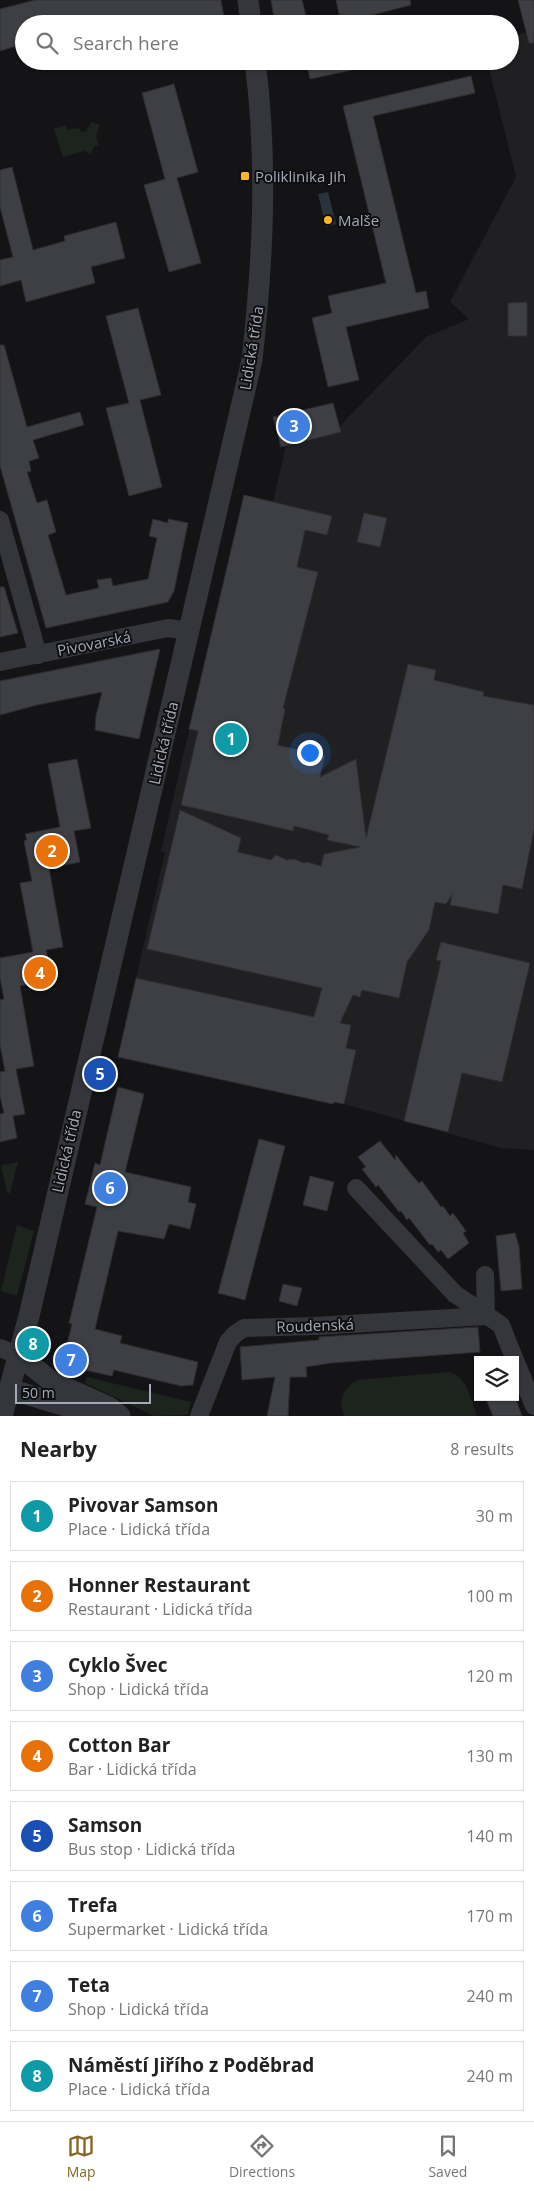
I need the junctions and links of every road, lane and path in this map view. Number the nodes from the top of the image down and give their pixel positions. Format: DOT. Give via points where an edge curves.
graph roads {
  1 [pos="248,0"];
  2 [pos="250,15"];
  3 [pos="257,70"];
  4 [pos="0,520"];
  5 [pos="189,631"];
  6 [pos="38,655"];
  7 [pos="0,662"];
  8 [pos="356,1188"];
  9 [pos="485,1275"];
  10 [pos="493,1320"];
  11 [pos="9,1352"];
  12 [pos="513,1356"];
  13 [pos="519,1370"];
  14 [pos="4,1387"];
  15 [pos="534,1406"];
  16 [pos="2,1416"];
  17 [pos="113,1416"];
  18 [pos="199,1416"];
  1 -- 2 [label="street"];
  3 -- 5 [label="street, Lidická třída" via="262,138 263,242 252,360"];
  4 -- 6 [label="street"];
  5 -- 6 [label="street, Pivovarská" via="168,628"];
  5 -- 11 [label="street, Lidická třída"];
  6 -- 7 [label="street, Pivovarská"];
  8 -- 10 [label="street" via="439,1278"];
  9 -- 10 [label="street"];
  10 -- 12 [label="street"];
  10 -- 18 [label="street, Roudenská" via="244,1328 228,1342"];
  11 -- 14 [label="street, Lidická třída"];
  11 -- 17 [label="street" via="52,1381 109,1407"];
  13 -- 15 [label="street"];
  14 -- 16 [label="street, Lidická třída"];
  14 -- 17 [label="street"];
}
